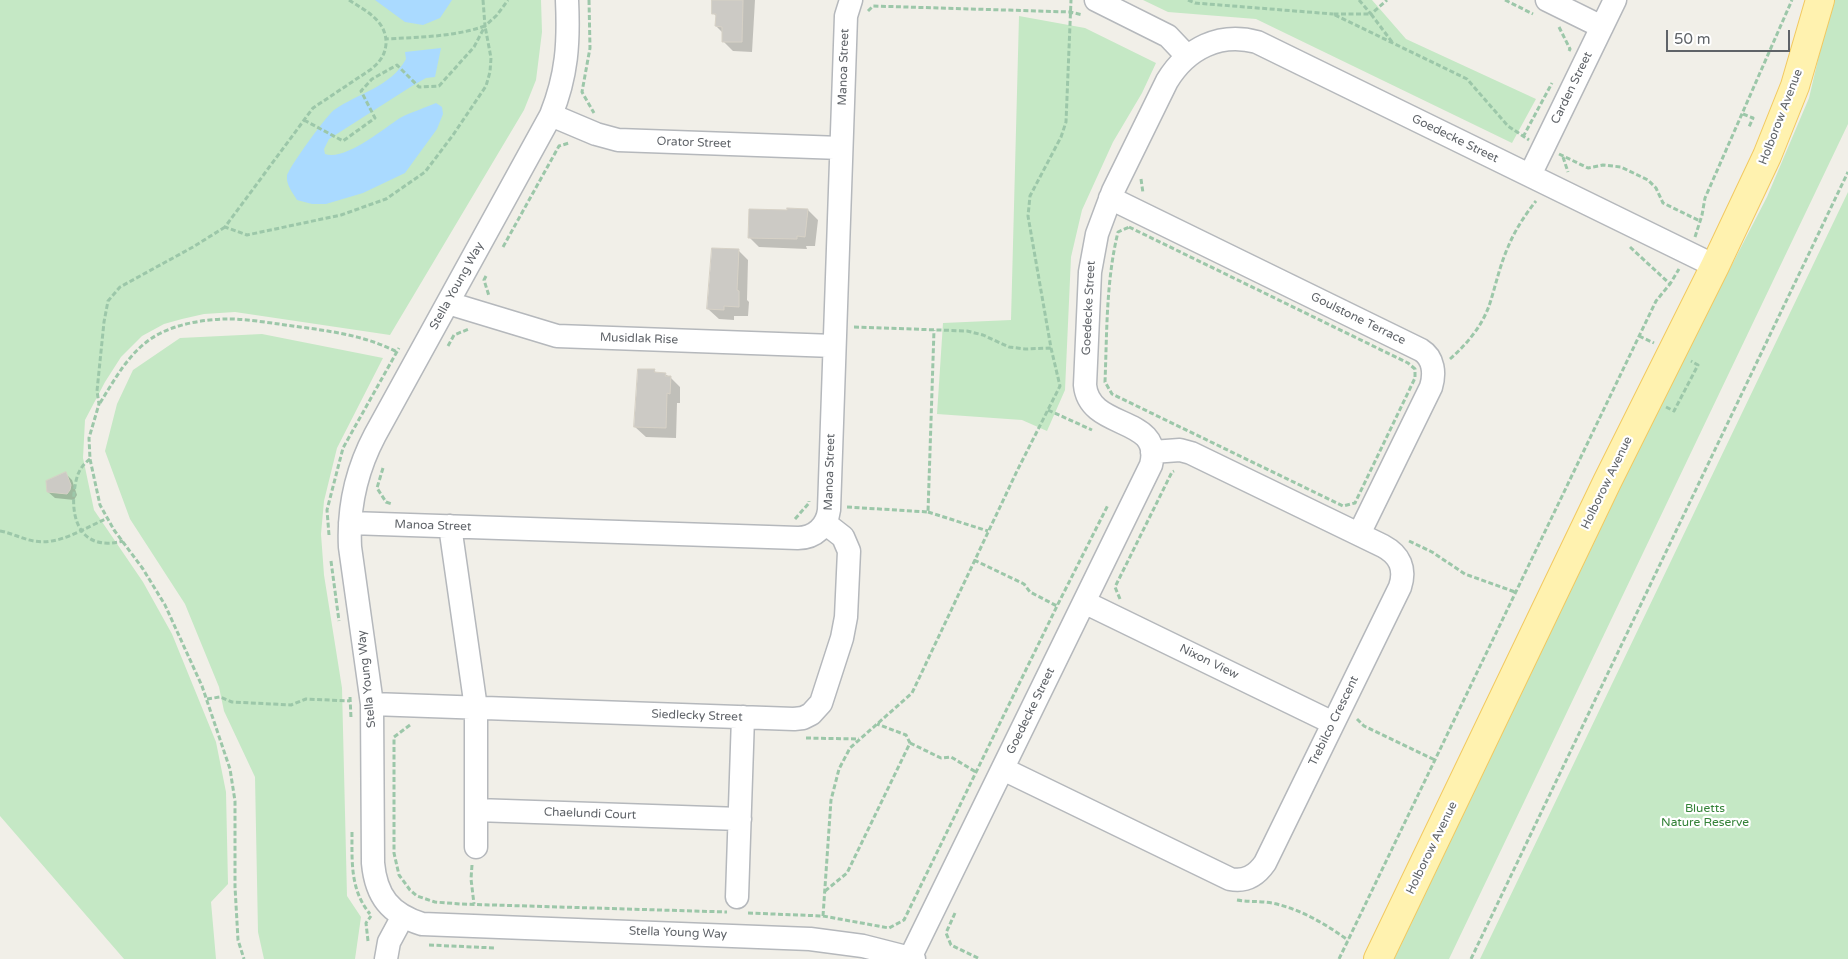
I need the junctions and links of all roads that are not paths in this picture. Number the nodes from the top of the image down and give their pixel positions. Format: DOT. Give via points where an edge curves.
graph roads {
  1 [pos="567,0"];
  2 [pos="1614,0"];
  3 [pos="1820,0"];
  4 [pos="856,8"];
  5 [pos="1092,8"];
  6 [pos="1541,8"];
  7 [pos="1602,27"];
  8 [pos="1187,56"];
  9 [pos="551,116"];
  10 [pos="842,148"];
  11 [pos="1530,175"];
  12 [pos="1110,198"];
  13 [pos="1715,266"];
  14 [pos="448,303"];
  15 [pos="834,346"];
  16 [pos="1152,452"];
  17 [pos="827,514"];
  18 [pos="350,523"];
  19 [pos="450,526"];
  20 [pos="1359,534"];
  21 [pos="1084,602"];
  22 [pos="361,703"];
  23 [pos="476,708"];
  24 [pos="1338,715"];
  25 [pos="743,717"];
  26 [pos="1003,769"];
  27 [pos="476,810"];
  28 [pos="740,819"];
  29 [pos="476,847"];
  30 [pos="740,908"];
  31 [pos="398,925"];
  32 [pos="912,958"];
  33 [pos="386,959"];
  34 [pos="1378,959"];
  1 -- 9 [label="street, Stella Young Way" via="567,57"];
  2 -- 7 [label="street, Carden Street"];
  3 -- 13 [label="main road, Holborow Avenue" via="1782,121"];
  4 -- 10 [label="street, Manoa Street" via="846,16"];
  5 -- 8 [label="street" via="1168,36"];
  6 -- 7 [label="street"];
  7 -- 11 [label="street, Carden Street"];
  8 -- 11 [label="street, Goedecke Street" via="1206,45 1227,39 1257,42"];
  8 -- 12 [label="street, Goedecke Street" via="1167,80"];
  9 -- 10 [label="street, Orator Street" via="618,140"];
  9 -- 14 [label="street, Stella Young Way"];
  10 -- 15 [label="street, Manoa Street"];
  11 -- 13 [label="street, Goedecke Street"];
  12 -- 16 [label="street, Goedecke Street" via="1097,234 1090,272 1086,390 1091,404 1098,410 1143,434"];
  12 -- 20 [label="street, Goulstone Terrace" via="1427,355 1433,368 1430,387"];
  13 -- 34 [label="main road, Holborow Avenue" via="1602,491"];
  14 -- 15 [label="street, Musidlak Rise" via="557,336"];
  14 -- 18 [label="street, Stella Young Way" via="406,357 362,463"];
  15 -- 17 [label="street, Manoa Street"];
  16 -- 20 [label="street, Trebilco Crescent" via="1191,452"];
  16 -- 21 [label="street, Goedecke Street" via="1149,469"];
  17 -- 19 [label="street, Manoa Street" via="819,530 811,536 798,538"];
  17 -- 25 [label="street, Siedlecky Street" via="843,537 849,556 845,628 824,698 815,711 803,718"];
  18 -- 19 [label="street, Manoa Street"];
  18 -- 22 [label="street, Stella Young Way"];
  19 -- 23 [label="street"];
  20 -- 24 [label="street, Trebilco Crescent" via="1393,552 1401,563 1402,577"];
  21 -- 24 [label="street, Nixon View"];
  21 -- 26 [label="street, Goedecke Street"];
  22 -- 23 [label="street, Siedlecky Street"];
  22 -- 31 [label="street, Stella Young Way" via="374,873 379,891 396,912"];
  23 -- 25 [label="street, Siedlecky Street"];
  23 -- 27 [label="street"];
  24 -- 26 [label="street, Trebilco Crescent" via="1265,863 1258,872 1244,880 1226,877"];
  25 -- 28 [label="street"];
  26 -- 32 [label="street, Goedecke Street"];
  27 -- 28 [label="street, Chaelundi Court"];
  27 -- 29 [label="street"];
  28 -- 30 [label="street"];
  31 -- 32 [label="street, Stella Young Way" via="810,939 863,946"];
  31 -- 33 [label="street" via="388,945"];
}
